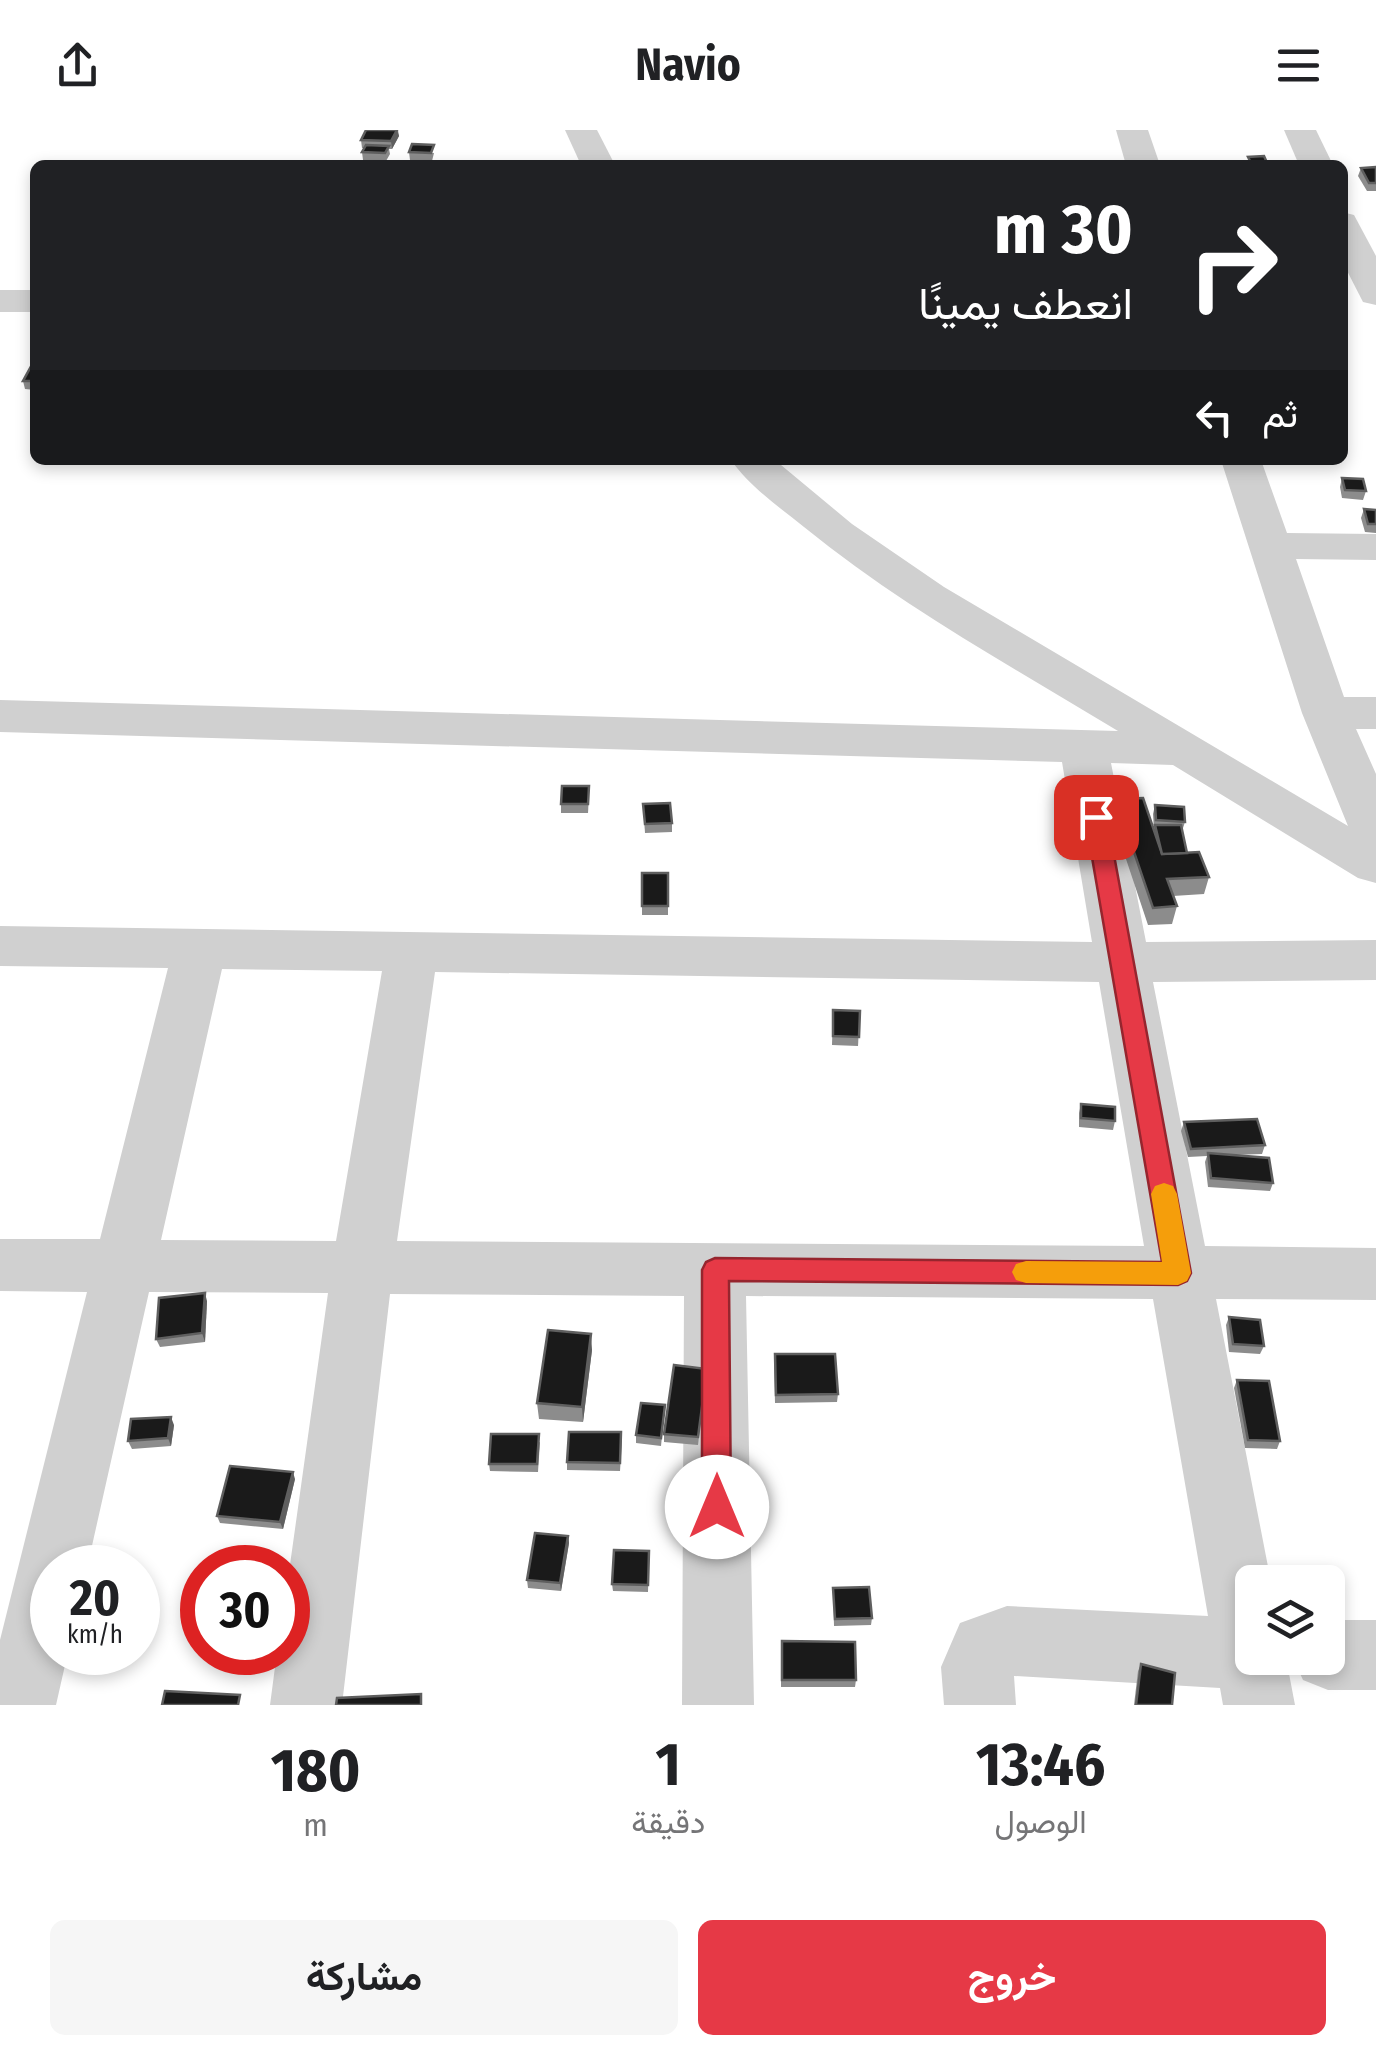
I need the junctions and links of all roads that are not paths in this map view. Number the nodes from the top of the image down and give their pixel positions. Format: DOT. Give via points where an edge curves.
graph roads {
  1 [pos="581,130"];
  2 [pos="1132,130"];
  3 [pos="1300,130"];
  4 [pos="596,160"];
  5 [pos="1141,160"];
  6 [pos="1314,160"];
  7 [pos="1348,235"];
  8 [pos="1376,294"];
  9 [pos="0,301"];
  10 [pos="30,301"];
  11 [pos="1348,304"];
  12 [pos="1376,304"];
  13 [pos="756,465"];
  14 [pos="1243,465"];
  15 [pos="1270,546"];
  16 [pos="1376,547"];
  17 [pos="1326,713"];
  18 [pos="1376,713"];
  19 [pos="0,716"];
  20 [pos="1083,745"];
  21 [pos="1184,749"];
  22 [pos="1376,832"];
  23 [pos="1376,864"];
  24 [pos="0,946"];
  25 [pos="200,947"];
  26 [pos="412,950"];
  27 [pos="1376,960"];
  28 [pos="1124,962"];
  29 [pos="0,1266"];
  30 [pos="124,1266"];
  31 [pos="362,1268"];
  32 [pos="715,1270"];
  33 [pos="1178,1273"];
  34 [pos="1376,1274"];
  35 [pos="1235,1572"];
  36 [pos="1345,1654"];
  37 [pos="1376,1655"];
  38 [pos="1235,1669"];
  39 [pos="20,1705"];
  40 [pos="306,1705"];
  41 [pos="718,1705"];
  42 [pos="980,1705"];
  1 -- 4 [label="street"];
  2 -- 5 [label="street"];
  3 -- 6 [label="street"];
  7 -- 8 [label="street"];
  9 -- 10 [label="street"];
  11 -- 12 [label="street"];
  13 -- 21 [label="street" via="807,513 886,570"];
  14 -- 15 [label="street"];
  15 -- 16 [label="street"];
  15 -- 17 [label="street"];
  17 -- 18 [label="street"];
  17 -- 22 [label="street"];
  19 -- 20 [label="street"];
  20 -- 21 [label="street"];
  20 -- 28 [label="street"];
  21 -- 23 [label="street"];
  24 -- 25 [label="street"];
  25 -- 26 [label="street"];
  25 -- 30 [label="street"];
  26 -- 28 [label="street"];
  26 -- 31 [label="street"];
  27 -- 28 [label="street"];
  28 -- 33 [label="street"];
  29 -- 30 [label="street"];
  30 -- 31 [label="street"];
  30 -- 39 [label="street"];
  31 -- 32 [label="street"];
  31 -- 40 [label="street"];
  32 -- 33 [label="street"];
  32 -- 41 [label="street"];
  33 -- 34 [label="street"];
  33 -- 35 [label="street"];
  36 -- 37 [label="street"];
  38 -- 42 [label="street" via="1007,1641 984,1648 977,1667"];
}
